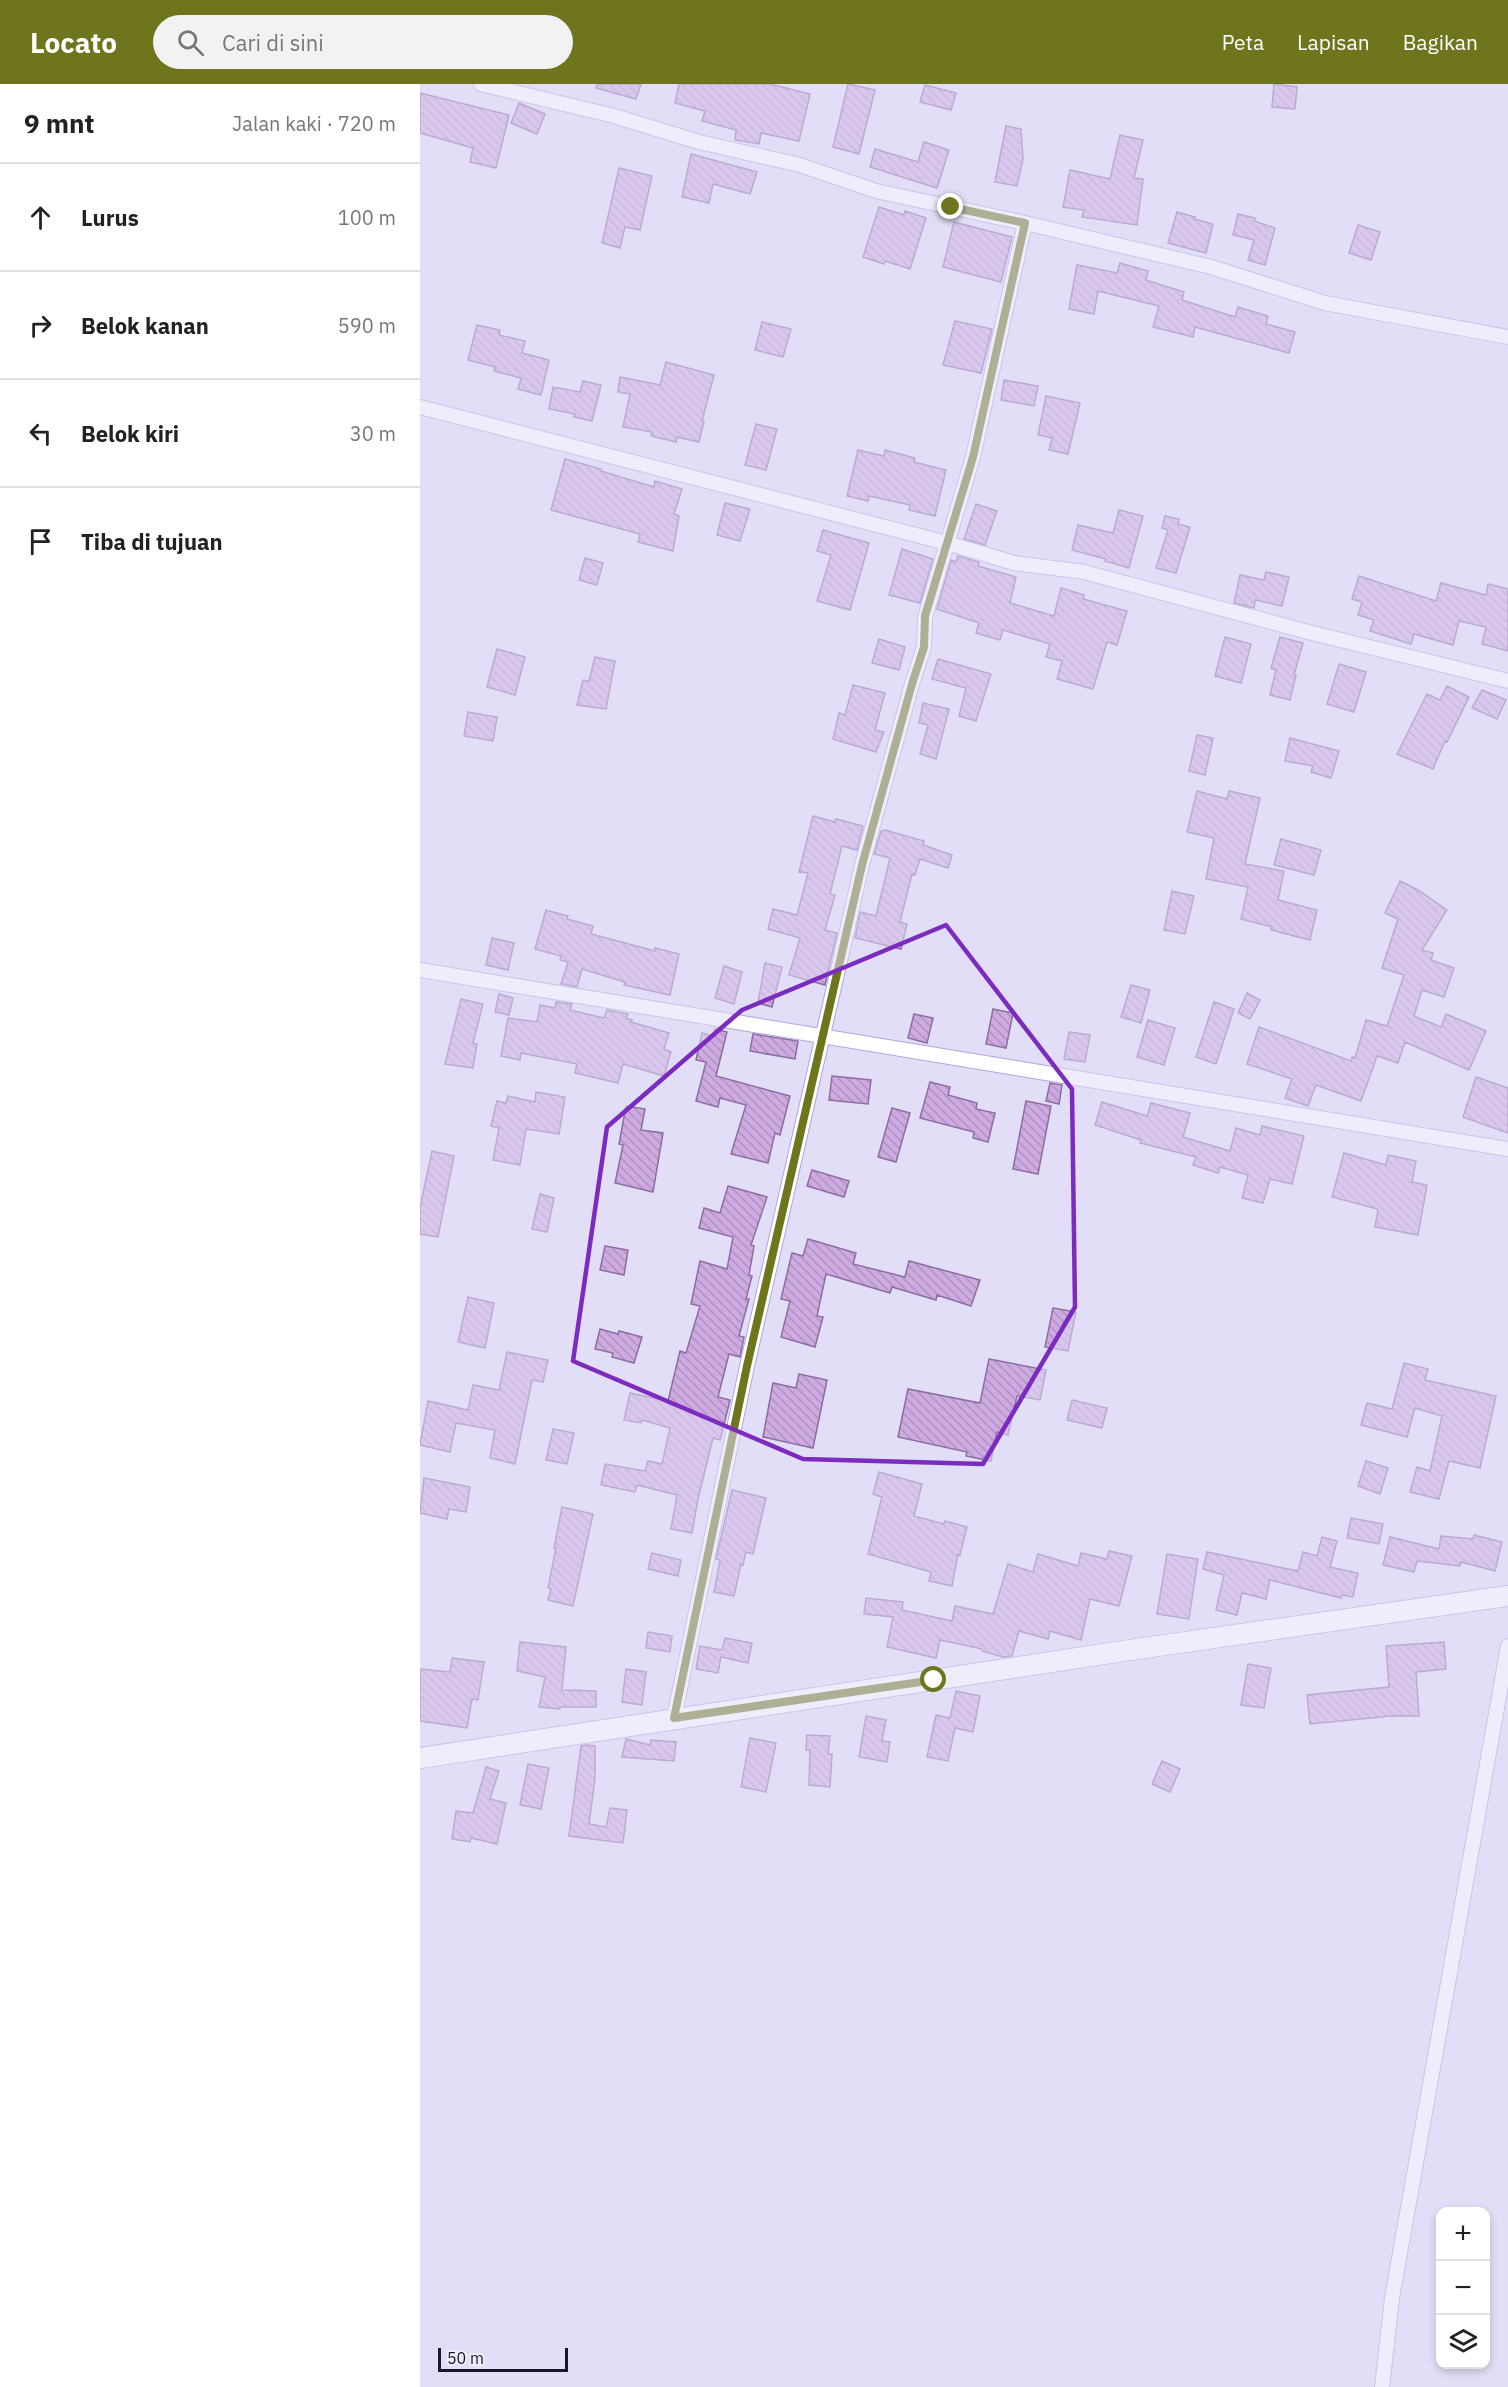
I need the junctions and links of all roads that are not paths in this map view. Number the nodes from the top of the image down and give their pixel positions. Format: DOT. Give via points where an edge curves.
graph roads {
  1 [pos="481,84"];
  2 [pos="1025,223"];
  3 [pos="1508,337"];
  4 [pos="420,407"];
  5 [pos="947,543"];
  6 [pos="1508,681"];
  7 [pos="420,970"];
  8 [pos="824,1036"];
  9 [pos="1508,1149"];
  10 [pos="1508,1596"];
  11 [pos="1508,1646"];
  12 [pos="674,1718"];
  13 [pos="420,1758"];
  14 [pos="1382,2387"];
  1 -- 2 [label="street" via="800,165 876,191"];
  2 -- 3 [label="street" via="1211,267 1325,303"];
  2 -- 5 [label="street" via="973,457"];
  4 -- 5 [label="street"];
  5 -- 6 [label="street" via="1014,563 1084,572"];
  5 -- 8 [label="street" via="925,616 924,647 862,865"];
  7 -- 8 [label="street"];
  8 -- 9 [label="street"];
  8 -- 12 [label="street" via="747,1366"];
  10 -- 12 [label="street"];
  11 -- 14 [label="street" via="1392,2298"];
  12 -- 13 [label="street"];
}
